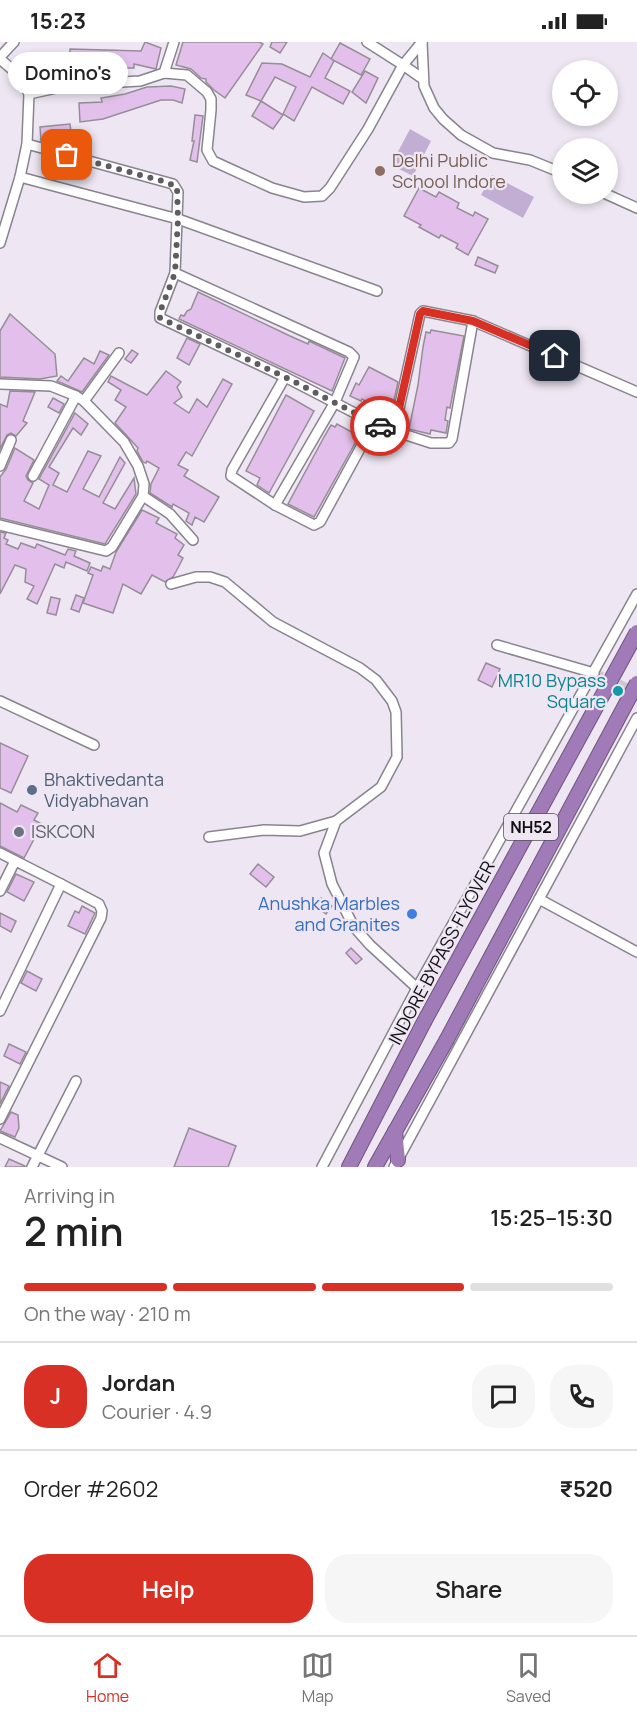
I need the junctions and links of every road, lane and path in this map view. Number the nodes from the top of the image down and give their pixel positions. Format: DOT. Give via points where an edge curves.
graph roads {
  1 [pos="14,42"];
  2 [pos="174,42"];
  3 [pos="367,42"];
  4 [pos="422,42"];
  5 [pos="0,58"];
  6 [pos="403,65"];
  7 [pos="164,73"];
  8 [pos="423,79"];
  9 [pos="29,94"];
  10 [pos="27,144"];
  11 [pos="552,170"];
  12 [pos="20,177"];
  13 [pos="618,199"];
  14 [pos="637,208"];
  15 [pos="178,219"];
  16 [pos="0,243"];
  17 [pos="175,273"];
  18 [pos="377,291"];
  19 [pos="473,321"];
  20 [pos="119,353"];
  21 [pos="285,377"];
  22 [pos="0,384"];
  23 [pos="637,392"];
  24 [pos="80,398"];
  25 [pos="335,402"];
  26 [pos="374,423"];
  27 [pos="394,431"];
  28 [pos="11,441"];
  29 [pos="0,466"];
  30 [pos="33,476"];
  31 [pos="143,496"];
  32 [pos="275,504"];
  33 [pos="0,525"];
  34 [pos="193,540"];
  35 [pos="171,584"];
  36 [pos="637,594"];
  37 [pos="637,632"];
  38 [pos="497,645"];
  39 [pos="594,673"];
  40 [pos="637,683"];
  41 [pos="0,701"];
  42 [pos="637,718"];
  43 [pos="94,745"];
  44 [pos="336,821"];
  45 [pos="209,837"];
  46 [pos="0,853"];
  47 [pos="15,861"];
  48 [pos="62,884"];
  49 [pos="0,891"];
  50 [pos="539,899"];
  51 [pos="637,952"];
  52 [pos="417,988"];
  53 [pos="0,1011"];
  54 [pos="76,1081"];
  55 [pos="0,1119"];
  56 [pos="395,1131"];
  57 [pos="0,1138"];
  58 [pos="38,1155"];
  59 [pos="396,1163"];
  60 [pos="32,1167"];
  61 [pos="62,1167"];
  62 [pos="322,1167"];
  63 [pos="349,1167"];
  64 [pos="375,1167"];
  1 -- 5 [label="street"];
  2 -- 7 [label="street"];
  3 -- 6 [label="street"];
  4 -- 6 [label="street"];
  4 -- 8 [label="street"];
  5 -- 9 [label="street" via="21,77"];
  6 -- 7 [label="street" via="330,188 315,197 272,188 213,161 207,150 211,99 187,75"];
  6 -- 8 [label="street"];
  7 -- 9 [label="street" via="140,81 70,84"];
  8 -- 11 [label="street" via="434,108 461,135 493,153 530,160"];
  9 -- 10 [label="street"];
  10 -- 12 [label="street"];
  10 -- 15 [label="street" via="173,184 178,192"];
  12 -- 15 [label="street"];
  12 -- 16 [label="street"];
  13 -- 14 [label="street"];
  15 -- 17 [label="street"];
  15 -- 18 [label="street"];
  17 -- 21 [label="street" via="160,318"];
  17 -- 25 [label="street" via="352,354 354,361"];
  19 -- 23 [label="street"];
  19 -- 27 [label="street" via="426,311 420,314"];
  19 -- 27 [label="street" via="452,439 449,443 431,443"];
  20 -- 24 [label="street"];
  21 -- 25 [label="street"];
  21 -- 32 [label="street" via="231,473"];
  22 -- 24 [label="street" via="51,386"];
  24 -- 30 [label="street"];
  24 -- 31 [label="street" via="124,442 138,466"];
  25 -- 26 [label="street"];
  25 -- 32 [label="street"];
  26 -- 27 [label="street"];
  26 -- 32 [label="street" via="319,524"];
  28 -- 29 [label="street"];
  31 -- 33 [label="street" via="106,551"];
  31 -- 34 [label="street" via="170,514"];
  35 -- 44 [label="street" via="210,577 225,582 273,622 360,668 376,680 392,701 396,711 397,757 381,787"];
  36 -- 39 [label="street"];
  37 -- 63 [label="highway, INDORE BYPASS FLYOVER / NH52, bridge"];
  38 -- 39 [label="street"];
  39 -- 52 [label="street"];
  40 -- 56 [label="highway, NH52, bridge"];
  41 -- 43 [label="street"];
  42 -- 50 [label="street"];
  44 -- 45 [label="street" via="300,831 264,830"];
  44 -- 52 [label="street" via="324,853 332,884 354,927"];
  46 -- 47 [label="street"];
  47 -- 48 [label="street"];
  47 -- 49 [label="street"];
  48 -- 53 [label="street"];
  48 -- 55 [label="street" via="99,904 101,918"];
  50 -- 51 [label="street"];
  50 -- 59 [label="street"];
  52 -- 62 [label="street"];
  54 -- 58 [label="street"];
  56 -- 59 [label="highway"];
  56 -- 64 [label="highway, NH52"];
  57 -- 58 [label="street"];
  58 -- 60 [label="street"];
  58 -- 61 [label="street"];
}
